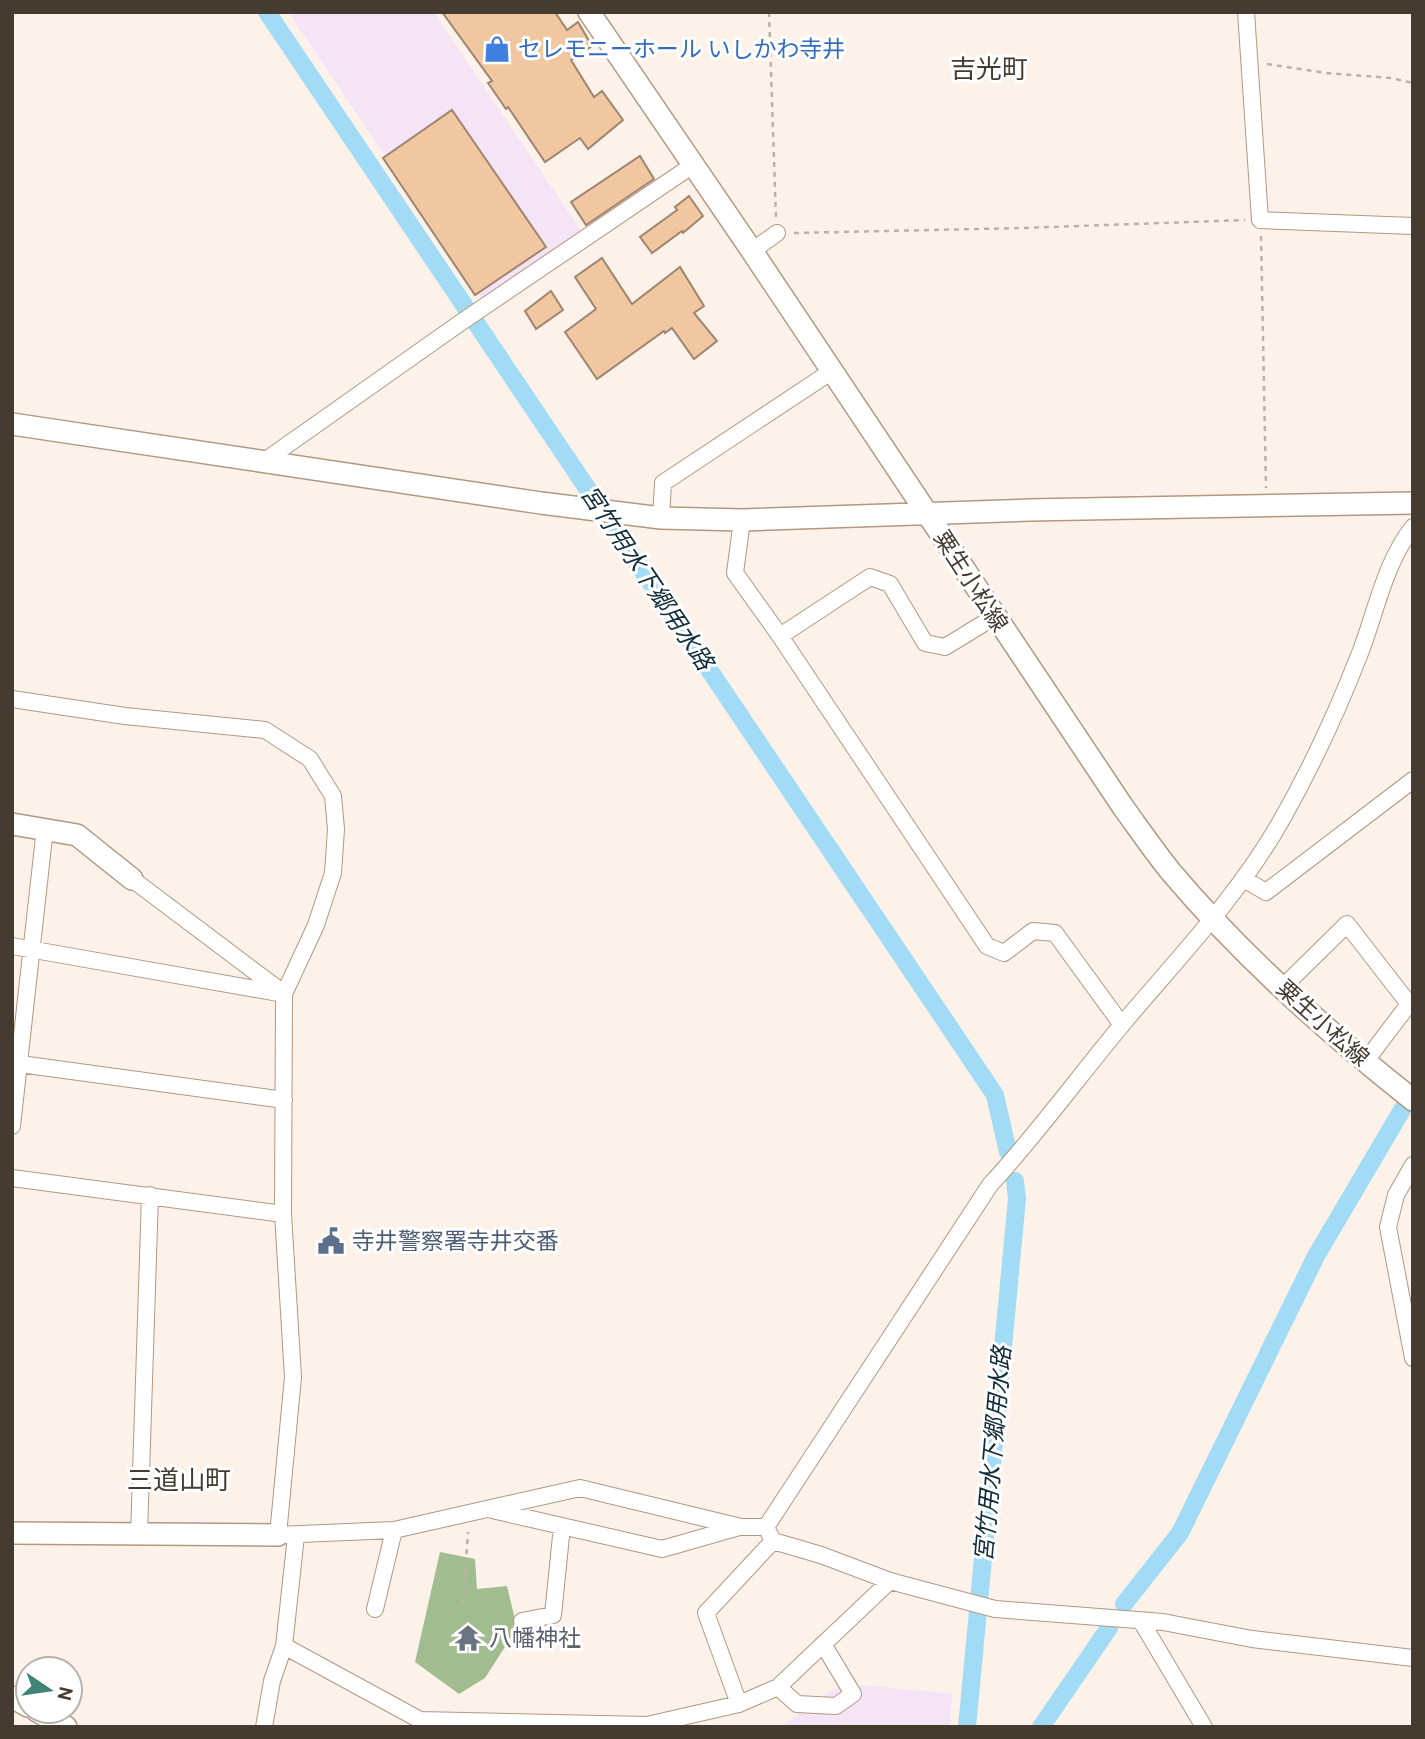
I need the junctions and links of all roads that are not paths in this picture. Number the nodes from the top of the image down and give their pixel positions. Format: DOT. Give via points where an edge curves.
graph roads {
  1 [pos="589,12"];
  2 [pos="1246,12"];
  3 [pos="693,165"];
  4 [pos="1413,226"];
  5 [pos="777,233"];
  6 [pos="752,251"];
  7 [pos="832,371"];
  8 [pos="12,424"];
  9 [pos="263,462"];
  10 [pos="1413,503"];
  11 [pos="927,513"];
  12 [pos="661,518"];
  13 [pos="743,520"];
  14 [pos="1413,527"];
  15 [pos="994,617"];
  16 [pos="780,636"];
  17 [pos="12,699"];
  18 [pos="1413,780"];
  19 [pos="12,824"];
  20 [pos="45,828"];
  21 [pos="132,879"];
  22 [pos="1244,879"];
  23 [pos="1213,918"];
  24 [pos="12,946"];
  25 [pos="30,949"];
  26 [pos="1283,987"];
  27 [pos="284,994"];
  28 [pos="1122,1024"];
  29 [pos="1364,1062"];
  30 [pos="20,1064"];
  31 [pos="284,1100"];
  32 [pos="1413,1100"];
  33 [pos="12,1126"];
  34 [pos="1413,1166"];
  35 [pos="12,1178"];
  36 [pos="150,1195"];
  37 [pos="283,1214"];
  38 [pos="1413,1358"];
  39 [pos="489,1510"];
  40 [pos="562,1526"];
  41 [pos="741,1527"];
  42 [pos="394,1530"];
  43 [pos="12,1533"];
  44 [pos="770,1534"];
  45 [pos="139,1535"];
  46 [pos="287,1536"];
  47 [pos="890,1581"];
  48 [pos="375,1609"];
  49 [pos="522,1621"];
  50 [pos="1141,1621"];
  51 [pos="823,1644"];
  52 [pos="284,1646"];
  53 [pos="1413,1658"];
  54 [pos="778,1687"];
  55 [pos="739,1704"];
  56 [pos="264,1727"];
  57 [pos="1204,1727"];
  1 -- 3 [label="street, 粟生小松線"];
  2 -- 4 [label="street" via="1260,220"];
  3 -- 6 [label="street, 粟生小松線"];
  3 -- 9 [label="street"];
  5 -- 6 [label="street"];
  6 -- 7 [label="street, 粟生小松線"];
  7 -- 11 [label="street, 粟生小松線"];
  7 -- 12 [label="street" via="663,484"];
  8 -- 9 [label="street"];
  9 -- 12 [label="street"];
  10 -- 11 [label="street"];
  11 -- 13 [label="street"];
  11 -- 15 [label="street, 粟生小松線"];
  12 -- 13 [label="street"];
  13 -- 16 [label="street" via="735,573"];
  14 -- 22 [label="street" via="1400,543 1360,655 1323,738 1281,821"];
  15 -- 16 [label="street" via="946,647 925,643 890,584 870,577"];
  15 -- 23 [label="street, 粟生小松線" via="1123,807"];
  16 -- 28 [label="street" via="987,946 1004,953 1033,931 1055,933"];
  17 -- 27 [label="street" via="265,730 310,759 333,796 333,873 316,925"];
  18 -- 22 [label="street" via="1266,892"];
  19 -- 20 [label="street"];
  20 -- 21 [label="street" via="77,835"];
  20 -- 25 [label="street"];
  21 -- 27 [label="street"];
  22 -- 23 [label="street"];
  23 -- 26 [label="street, 粟生小松線"];
  23 -- 28 [label="street"];
  24 -- 25 [label="street"];
  25 -- 27 [label="street"];
  25 -- 30 [label="street"];
  26 -- 29 [label="street, 粟生小松線"];
  26 -- 29 [label="street" via="1347,925 1409,1004"];
  27 -- 31 [label="street"];
  28 -- 44 [label="street" via="990,1185"];
  29 -- 32 [label="street, 粟生小松線"];
  30 -- 31 [label="street"];
  30 -- 33 [label="street"];
  31 -- 37 [label="street"];
  34 -- 38 [label="street" via="1396,1195 1388,1227"];
  35 -- 36 [label="street"];
  36 -- 37 [label="street"];
  36 -- 45 [label="street"];
  37 -- 46 [label="street" via="293,1377"];
  39 -- 40 [label="street"];
  39 -- 41 [label="street" via="580,1488"];
  39 -- 42 [label="street"];
  40 -- 41 [label="street" via="662,1549"];
  40 -- 49 [label="street" via="553,1615"];
  41 -- 44 [label="street"];
  42 -- 46 [label="street"];
  42 -- 48 [label="street"];
  43 -- 45 [label="street"];
  44 -- 47 [label="street"];
  44 -- 55 [label="street" via="706,1613"];
  45 -- 46 [label="street"];
  46 -- 52 [label="street"];
  47 -- 50 [label="street" via="995,1609"];
  47 -- 51 [label="street"];
  50 -- 53 [label="street"];
  50 -- 57 [label="street"];
  51 -- 54 [label="street"];
  51 -- 54 [label="street" via="853,1694 836,1706 797,1704"];
  52 -- 55 [label="street" via="420,1720 648,1725"];
  52 -- 56 [label="street"];
  54 -- 55 [label="street"];
}
